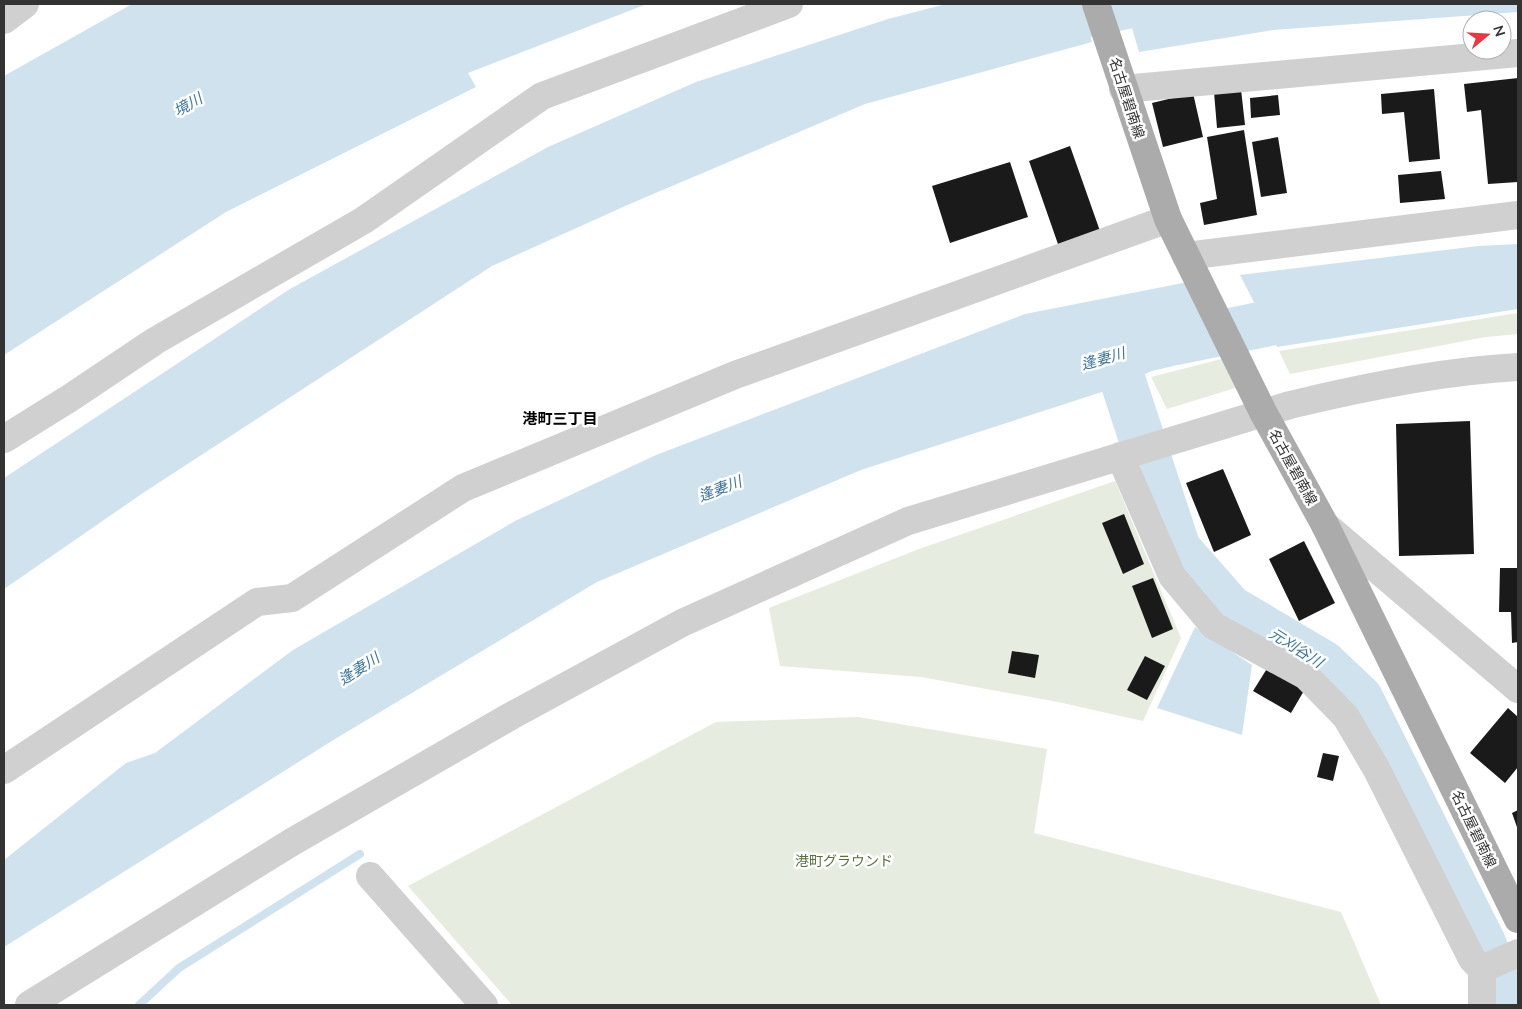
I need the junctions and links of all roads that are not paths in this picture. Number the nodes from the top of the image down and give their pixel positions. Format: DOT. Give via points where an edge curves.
graph roads {
  1 [pos="25,4"];
  2 [pos="789,4"];
  3 [pos="1096,4"];
  4 [pos="4,20"];
  5 [pos="1518,52"];
  6 [pos="1121,82"];
  7 [pos="1518,215"];
  8 [pos="1168,219"];
  9 [pos="1186,256"];
  10 [pos="1518,367"];
  11 [pos="1264,412"];
  12 [pos="4,439"];
  13 [pos="1122,456"];
  14 [pos="1325,525"];
  15 [pos="1518,689"];
  16 [pos="4,770"];
  17 [pos="370,876"];
  18 [pos="1518,919"];
  19 [pos="1518,953"];
  20 [pos="1483,969"];
  21 [pos="29,1005"];
  22 [pos="484,1005"];
  23 [pos="1482,1005"];
  1 -- 4 [label="street"];
  2 -- 12 [label="street" via="542,96 364,220 154,341"];
  3 -- 6 [label="main road, 名古屋碧南線"];
  5 -- 6 [label="street"];
  6 -- 8 [label="main road, 名古屋碧南線"];
  7 -- 9 [label="street"];
  8 -- 9 [label="main road, 名古屋碧南線"];
  8 -- 16 [label="street" via="735,375 462,488 292,598 257,602"];
  9 -- 11 [label="main road, 名古屋碧南線"];
  10 -- 11 [label="street" via="1470,371 1332,395"];
  11 -- 13 [label="street"];
  11 -- 14 [label="main road, 名古屋碧南線"];
  13 -- 20 [label="street" via="1172,576 1214,626 1306,676 1346,717 1377,770 1472,959"];
  13 -- 21 [label="street" via="908,521 682,623 511,716 292,842"];
  14 -- 15 [label="street"];
  14 -- 18 [label="main road, 名古屋碧南線"];
  17 -- 22 [label="street"];
  19 -- 20 [label="street"];
  20 -- 23 [label="street"];
}
